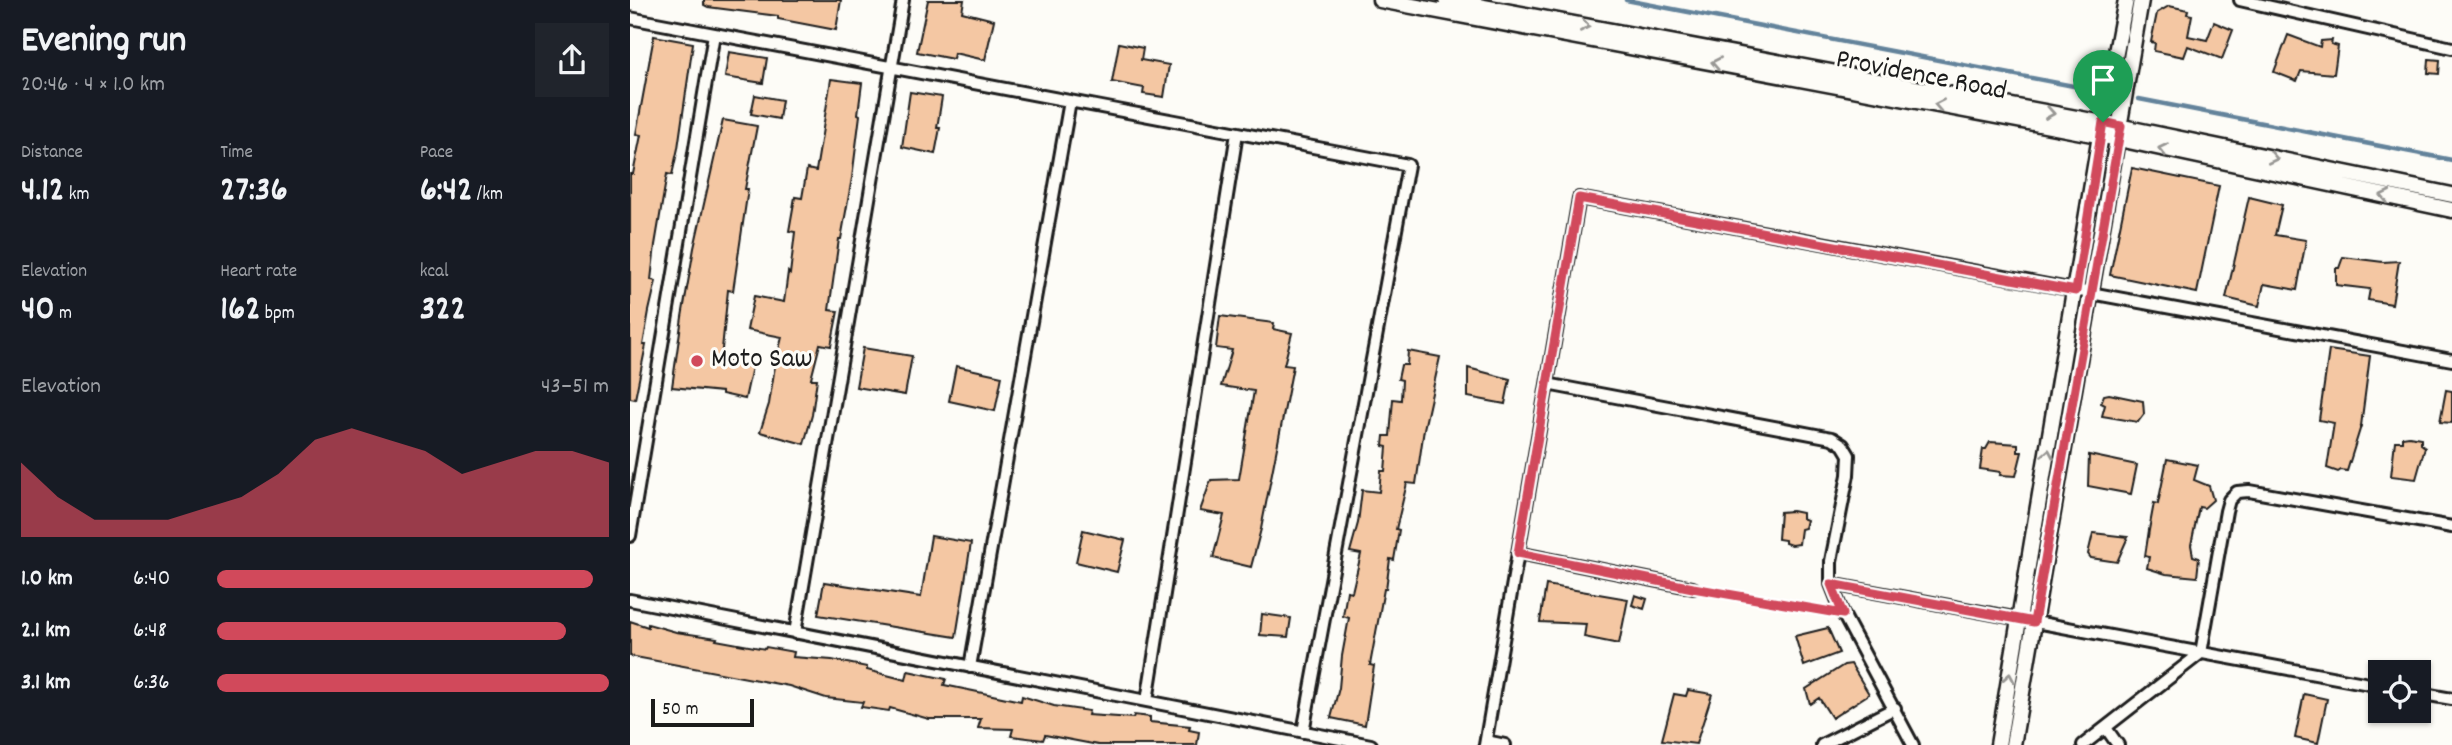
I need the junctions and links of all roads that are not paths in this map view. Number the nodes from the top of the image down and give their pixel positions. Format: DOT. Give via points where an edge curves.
graph roads {
  1 [pos="903,0"];
  2 [pos="1380,0"];
  3 [pos="1446,0"];
  4 [pos="2126,0"];
  5 [pos="2141,0"];
  6 [pos="2240,0"];
  7 [pos="630,18"];
  8 [pos="714,34"];
  9 [pos="2452,48"];
  10 [pos="891,67"];
  11 [pos="1070,101"];
  12 [pos="2101,129"];
  13 [pos="1237,133"];
  14 [pos="2120,133"];
  15 [pos="2452,195"];
  16 [pos="2452,210"];
  17 [pos="2076,291"];
  18 [pos="2091,294"];
  19 [pos="2452,360"];
  20 [pos="1547,384"];
  21 [pos="2452,527"];
  22 [pos="630,536"];
  23 [pos="1518,553"];
  24 [pos="1831,584"];
  25 [pos="1693,588"];
  26 [pos="630,600"];
  27 [pos="2027,621"];
  28 [pos="795,633"];
  29 [pos="2201,653"];
  30 [pos="970,667"];
  31 [pos="2368,684"];
  32 [pos="2431,695"];
  33 [pos="2452,699"];
  34 [pos="1147,701"];
  35 [pos="1895,708"];
  36 [pos="2106,729"];
  37 [pos="1303,732"];
  38 [pos="1485,743"];
  39 [pos="1371,745"];
  40 [pos="1505,745"];
  41 [pos="1822,745"];
  42 [pos="1913,745"];
  43 [pos="1998,745"];
  44 [pos="2013,745"];
  45 [pos="2083,745"];
  46 [pos="2118,745"];
  1 -- 10 [label="street"];
  12 -- 2 [label="street, Providence Road, one-way"];
  3 -- 12 [label="street, Providence Road, one-way"];
  4 -- 12 [label="street"];
  5 -- 14 [label="street"];
  6 -- 9 [label="street"];
  7 -- 8 [label="street"];
  8 -- 10 [label="street"];
  8 -- 22 [label="street"];
  10 -- 11 [label="street"];
  10 -- 28 [label="street"];
  11 -- 13 [label="street"];
  11 -- 30 [label="street"];
  12 -- 14 [label="street, Providence Road"];
  12 -- 17 [label="street"];
  13 -- 34 [label="street"];
  13 -- 37 [label="street" via="1408,165"];
  14 -- 15 [label="street, Providence Road, one-way"];
  16 -- 14 [label="street, Providence Road, one-way"];
  14 -- 18 [label="street"];
  17 -- 18 [label="street"];
  17 -- 20 [label="street" via="1579,198"];
  27 -- 17 [label="street, one-way"];
  18 -- 19 [label="street"];
  18 -- 27 [label="street"];
  20 -- 23 [label="street"];
  20 -- 24 [label="street" via="1832,438 1843,445 1849,455 1849,475 1831,561"];
  21 -- 29 [label="street" via="2237,492 2226,511"];
  23 -- 25 [label="street"];
  23 -- 38 [label="street"];
  24 -- 27 [label="street"];
  24 -- 35 [label="street"];
  26 -- 28 [label="street"];
  27 -- 29 [label="street"];
  43 -- 27 [label="street, one-way"];
  27 -- 44 [label="street"];
  28 -- 30 [label="street"];
  29 -- 31 [label="street"];
  29 -- 36 [label="street"];
  30 -- 34 [label="street"];
  32 -- 33 [label="street"];
  34 -- 37 [label="street"];
  35 -- 41 [label="street"];
  35 -- 42 [label="street"];
  36 -- 45 [label="street"];
  36 -- 46 [label="street"];
  37 -- 39 [label="street"];
  38 -- 40 [label="street"];
}
